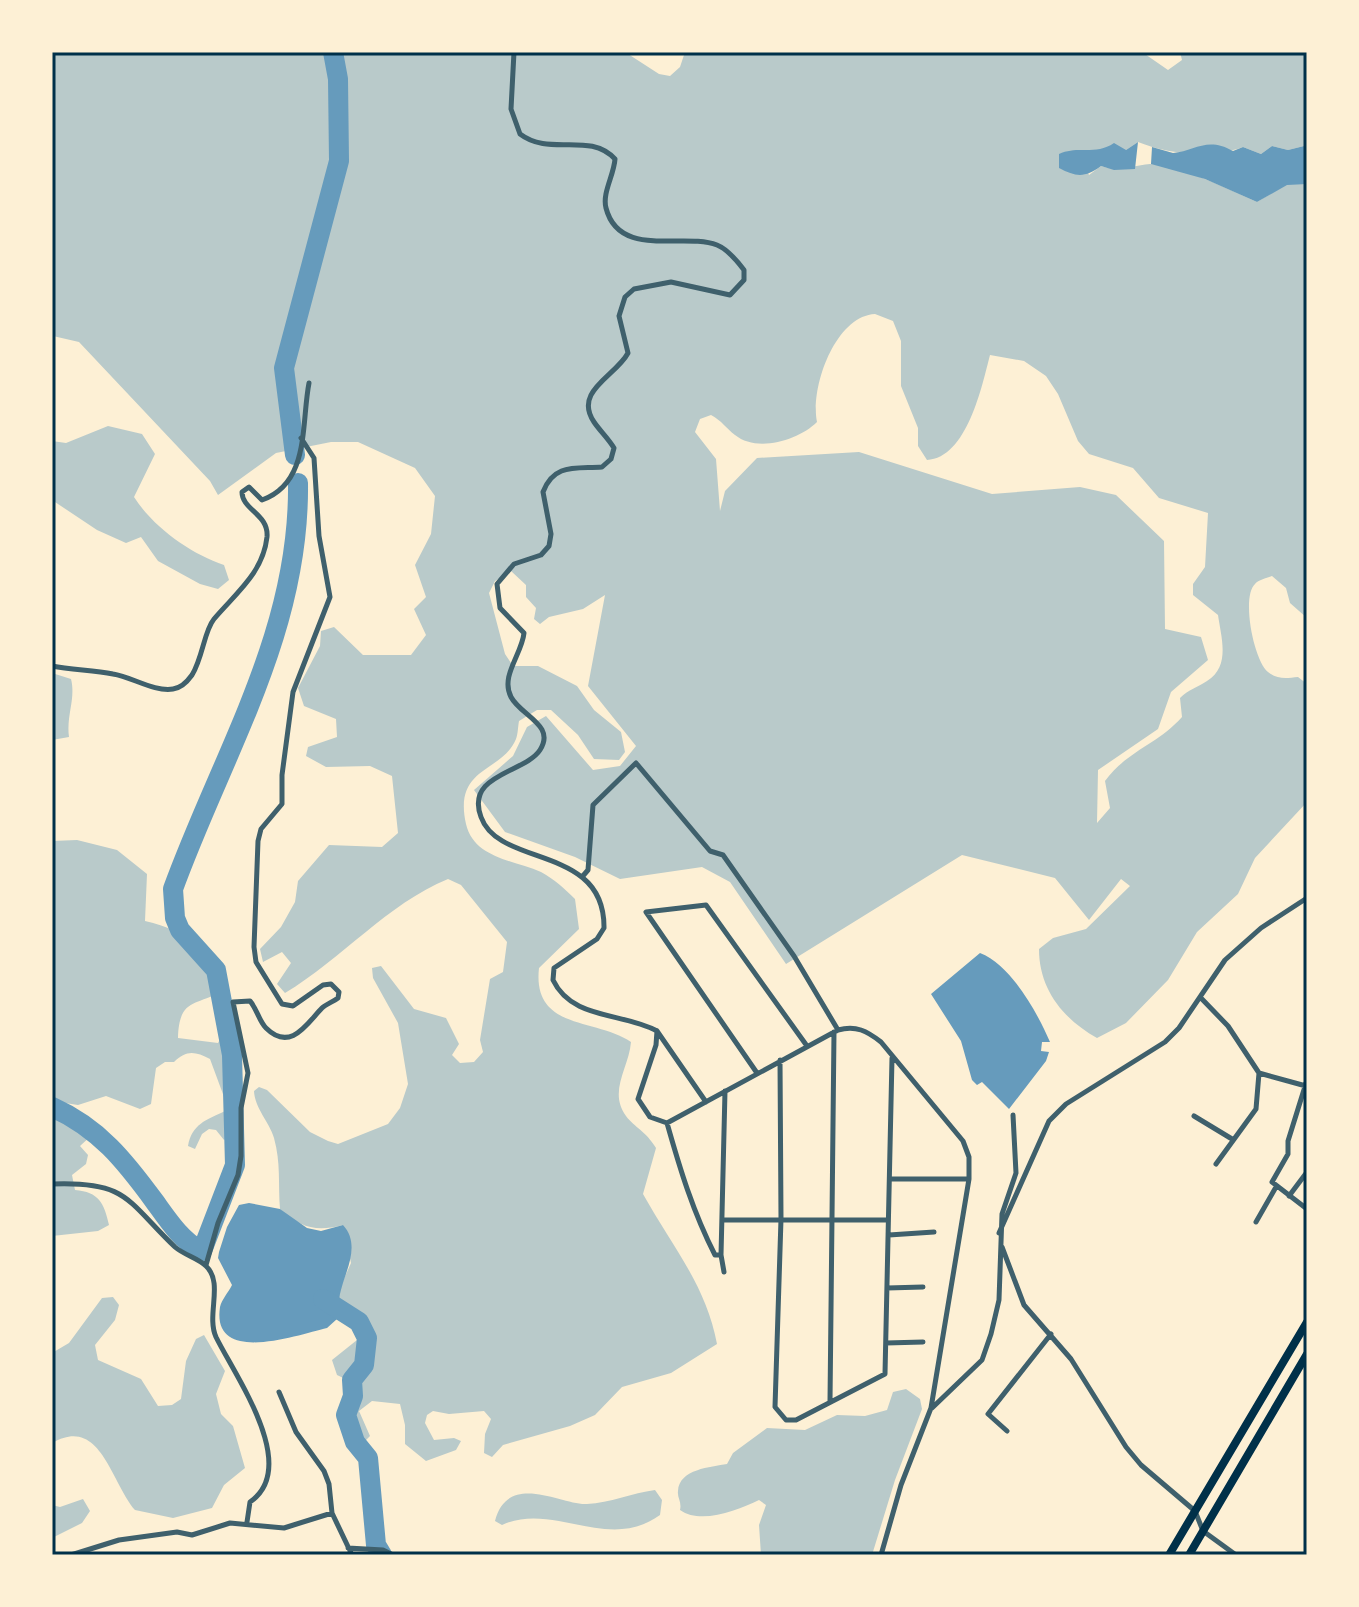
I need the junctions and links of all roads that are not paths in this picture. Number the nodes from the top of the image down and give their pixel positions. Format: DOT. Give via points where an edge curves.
graph roads {
  1 [pos="514,52"];
  2 [pos="309,383"];
  3 [pos="301,438"];
  4 [pos="52,666"];
  5 [pos="582,877"];
  6 [pos="1307,898"];
  7 [pos="1200,997"];
  8 [pos="657,1031"];
  9 [pos="836,1031"];
  10 [pos="807,1046"];
  11 [pos="892,1057"];
  12 [pos="780,1060"];
  13 [pos="757,1073"];
  14 [pos="1259,1073"];
  15 [pos="1306,1084"];
  16 [pos="725,1091"];
  17 [pos="706,1102"];
  18 [pos="1013,1115"];
  19 [pos="1194,1116"];
  20 [pos="667,1123"];
  21 [pos="1232,1139"];
  22 [pos="1216,1164"];
  23 [pos="1307,1172"];
  24 [pos="890,1179"];
  25 [pos="969,1179"];
  26 [pos="52,1184"];
  27 [pos="1276,1187"];
  28 [pos="1289,1196"];
  29 [pos="1307,1209"];
  30 [pos="781,1219"];
  31 [pos="722,1220"];
  32 [pos="832,1220"];
  33 [pos="888,1220"];
  34 [pos="1256,1222"];
  35 [pos="934,1232"];
  36 [pos="999,1233"];
  37 [pos="889,1235"];
  38 [pos="1002,1247"];
  39 [pos="721,1255"];
  40 [pos="206,1265"];
  41 [pos="724,1272"];
  42 [pos="923,1287"];
  43 [pos="887,1288"];
  44 [pos="1307,1322"];
  45 [pos="1051,1334"];
  46 [pos="923,1342"];
  47 [pos="886,1343"];
  48 [pos="1307,1354"];
  49 [pos="279,1392"];
  50 [pos="830,1402"];
  51 [pos="931,1408"];
  52 [pos="1007,1431"];
  53 [pos="1195,1511"];
  54 [pos="332,1513"];
  55 [pos="247,1522"];
  56 [pos="1203,1531"];
  57 [pos="348,1548"];
  58 [pos="71,1555"];
  59 [pos="352,1555"];
  60 [pos="393,1555"];
  61 [pos="881,1555"];
  62 [pos="1169,1555"];
  63 [pos="1189,1555"];
  64 [pos="1236,1555"];
  1 -- 5 [label="street" via="511,109 520,134 542,145 605,148 615,159 605,199 613,222 623,231 661,244 719,246 744,270 744,280 730,295 659,282 625,297 619,316 628,353 589,398 593,421 614,448 611,459 602,467 555,473 543,492 549,546 541,555 514,564 497,584 500,608 524,633 508,684 511,698 543,729 545,738 539,753 486,786 479,799 480,816 490,833 505,843"];
  2 -- 3 [label="street"];
  3 -- 4 [label="street" via="297,467 287,487 262,500 249,487 242,492 265,521 265,548 254,573 208,628 206,647 186,683 163,690 115,674"];
  3 -- 40 [label="street" via="314,458 330,597 293,692 282,804 261,829 258,841 254,947 256,962 282,1004 293,1006 323,985 331,984 339,992 305,1030 290,1036 264,1027 250,1001 233,1002 248,1073 241,1108 241,1156"];
  5 -- 8 [label="street" via="600,900 604,928 597,939 554,968 559,994 570,1005"];
  5 -- 9 [label="street" via="588,870 593,805 636,763 710,851 723,855 794,956"];
  6 -- 7 [label="street" via="1240,945"];
  7 -- 14 [label="street" via="1228,1026"];
  7 -- 36 [label="street" via="1165,1042 1066,1104 1049,1121"];
  8 -- 17 [label="street"];
  8 -- 20 [label="street" via="638,1099 650,1117"];
  9 -- 10 [label="street"];
  9 -- 11 [label="street" via="867,1031"];
  9 -- 32 [label="street"];
  10 -- 12 [label="street"];
  10 -- 13 [label="street" via="706,905 646,912"];
  11 -- 24 [label="street"];
  11 -- 25 [label="street" via="963,1141"];
  12 -- 13 [label="street"];
  12 -- 30 [label="street"];
  13 -- 16 [label="street"];
  14 -- 15 [label="street"];
  14 -- 21 [label="street" via="1256,1109"];
  15 -- 27 [label="street" via="1288,1154 1272,1182"];
  16 -- 17 [label="street"];
  16 -- 31 [label="street"];
  17 -- 20 [label="street"];
  18 -- 36 [label="street" via="1016,1173"];
  19 -- 21 [label="street"];
  20 -- 39 [label="street" via="683,1183 715,1255"];
  21 -- 22 [label="street"];
  23 -- 28 [label="street"];
  24 -- 25 [label="street"];
  24 -- 33 [label="street"];
  25 -- 51 [label="street"];
  26 -- 40 [label="street" via="86,1182 130,1198 177,1248"];
  27 -- 28 [label="street"];
  27 -- 34 [label="street"];
  28 -- 29 [label="street"];
  30 -- 31 [label="street"];
  30 -- 32 [label="street"];
  30 -- 50 [label="street" via="775,1407 786,1420 796,1420"];
  31 -- 39 [label="street"];
  32 -- 33 [label="street"];
  32 -- 50 [label="street"];
  33 -- 37 [label="street"];
  35 -- 37 [label="street"];
  36 -- 38 [label="street"];
  37 -- 43 [label="street"];
  38 -- 45 [label="street" via="1009,1255 1017,1293"];
  38 -- 51 [label="street" via="999,1300 982,1360"];
  39 -- 41 [label="street"];
  40 -- 55 [label="street" via="214,1278 215,1335 251,1399 264,1440 268,1483 250,1502"];
  42 -- 43 [label="street"];
  43 -- 47 [label="street"];
  44 -- 53 [label="highway"];
  45 -- 52 [label="street" via="988,1414"];
  45 -- 53 [label="street" via="1126,1447"];
  46 -- 47 [label="street"];
  47 -- 50 [label="street" via="885,1374"];
  48 -- 56 [label="highway"];
  49 -- 54 [label="street" via="296,1432 324,1471"];
  51 -- 61 [label="street"];
  53 -- 56 [label="street"];
  53 -- 62 [label="highway"];
  54 -- 55 [label="street" via="284,1528"];
  54 -- 57 [label="street"];
  55 -- 58 [label="street" via="192,1535 177,1532 119,1540"];
  56 -- 63 [label="highway"];
  56 -- 64 [label="street"];
  57 -- 59 [label="street"];
  57 -- 60 [label="street"];
}
